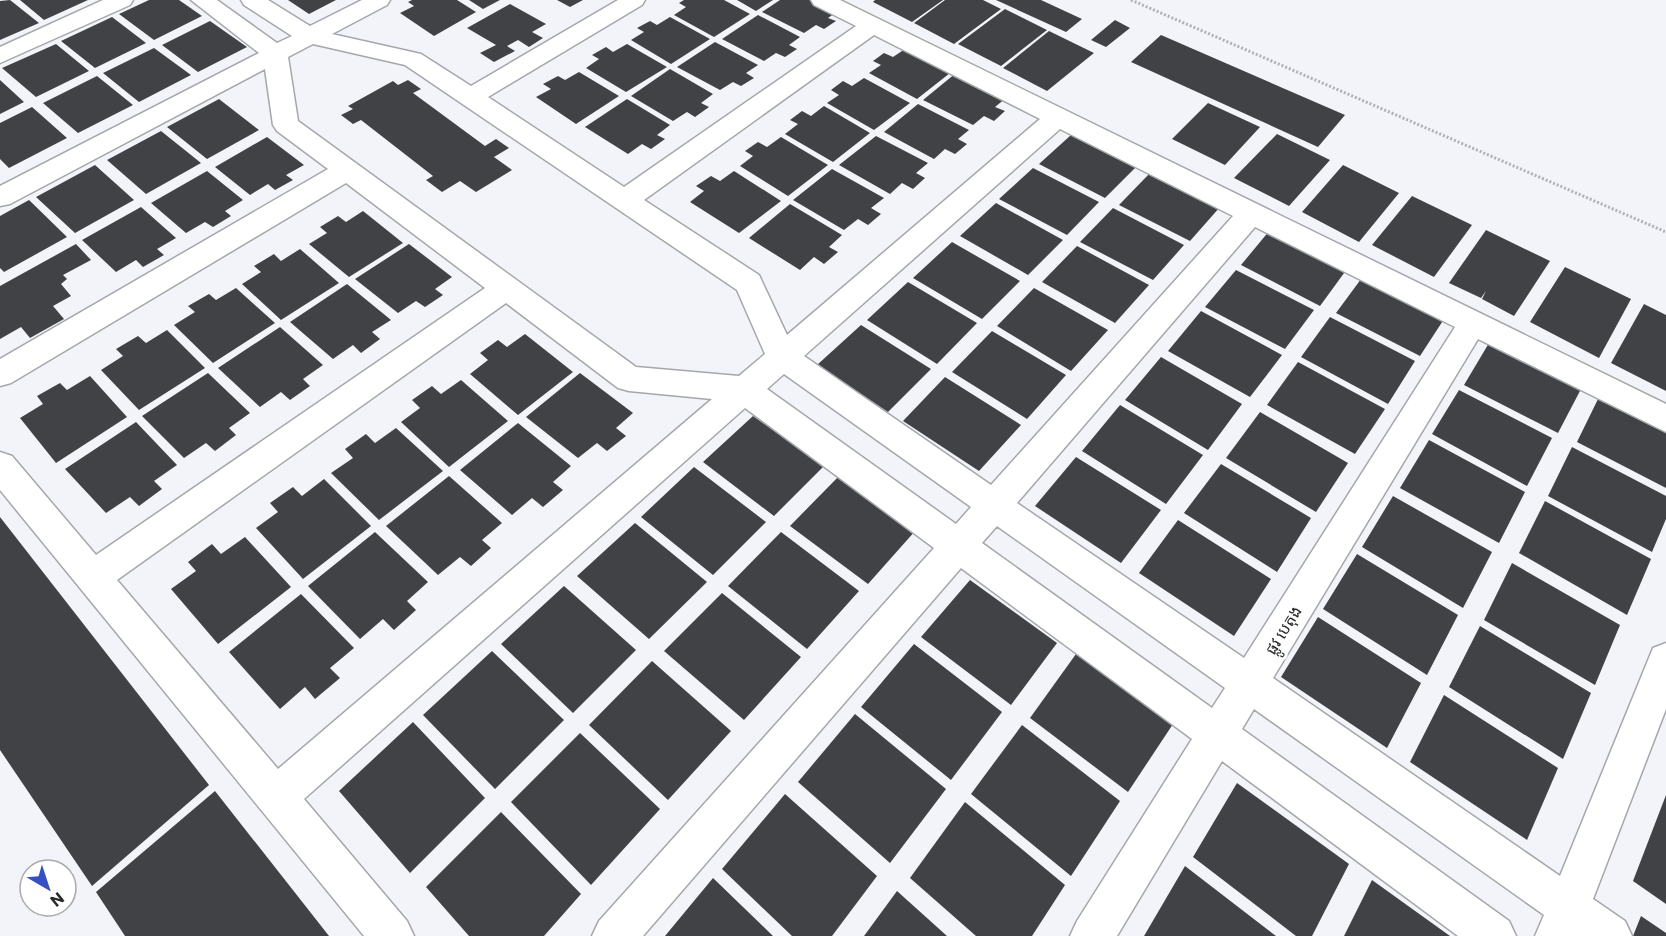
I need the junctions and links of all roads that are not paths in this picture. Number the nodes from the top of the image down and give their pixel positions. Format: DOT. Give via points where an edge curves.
graph roads {
  1 [pos="122,0"];
  2 [pos="202,0"];
  3 [pos="252,0"];
  4 [pos="379,0"];
  5 [pos="634,0"];
  6 [pos="822,0"];
  7 [pos="873,25"];
  8 [pos="309,36"];
  9 [pos="275,53"];
  10 [pos="0,56"];
  11 [pos="470,97"];
  12 [pos="1058,117"];
  13 [pos="347,170"];
  14 [pos="0,197"];
  15 [pos="624,200"];
  16 [pos="1251,213"];
  17 [pos="506,288"];
  18 [pos="1473,323"];
  19 [pos="781,356"];
  20 [pos="0,374"];
  21 [pos="743,388"];
  22 [pos="1666,419"];
  23 [pos="0,466"];
  24 [pos="994,506"];
  25 [pos="958,545"];
  26 [pos="93,577"];
  27 [pos="1666,661"];
  28 [pos="1249,684"];
  29 [pos="1217,734"];
  30 [pos="276,797"];
  31 [pos="1563,922"];
  32 [pos="392,936"];
  33 [pos="614,936"];
  34 [pos="1092,936"];
  35 [pos="1494,936"];
  36 [pos="1610,936"];
  1 -- 10 [label="street"];
  2 -- 9 [label="street"];
  3 -- 8 [label="street"];
  4 -- 8 [label="street"];
  5 -- 11 [label="street"];
  6 -- 7 [label="street"];
  7 -- 12 [label="street"];
  7 -- 15 [label="street"];
  8 -- 9 [label="street"];
  8 -- 11 [label="street" via="413,59"];
  9 -- 13 [label="street" via="286,125"];
  9 -- 14 [label="street"];
  11 -- 15 [label="street"];
  12 -- 16 [label="street"];
  12 -- 19 [label="street"];
  13 -- 17 [label="street"];
  13 -- 20 [label="street"];
  15 -- 19 [label="street" via="749,283"];
  16 -- 18 [label="street"];
  16 -- 24 [label="street"];
  17 -- 21 [label="street" via="629,378"];
  17 -- 26 [label="street"];
  18 -- 22 [label="street"];
  18 -- 28 [label="street, ផ្លូវ បេតុង"];
  19 -- 21 [label="street"];
  19 -- 24 [label="street"];
  21 -- 25 [label="street"];
  21 -- 30 [label="street"];
  23 -- 26 [label="street"];
  24 -- 25 [label="street"];
  24 -- 28 [label="street"];
  25 -- 29 [label="street"];
  25 -- 33 [label="street"];
  26 -- 30 [label="street"];
  27 -- 31 [label="street"];
  28 -- 29 [label="street, ផ្លូវ បេតុង"];
  28 -- 31 [label="street"];
  29 -- 34 [label="street, ផ្លូវ បេតុង"];
  29 -- 35 [label="street"];
  30 -- 32 [label="street"];
  31 -- 36 [label="street"];
}
